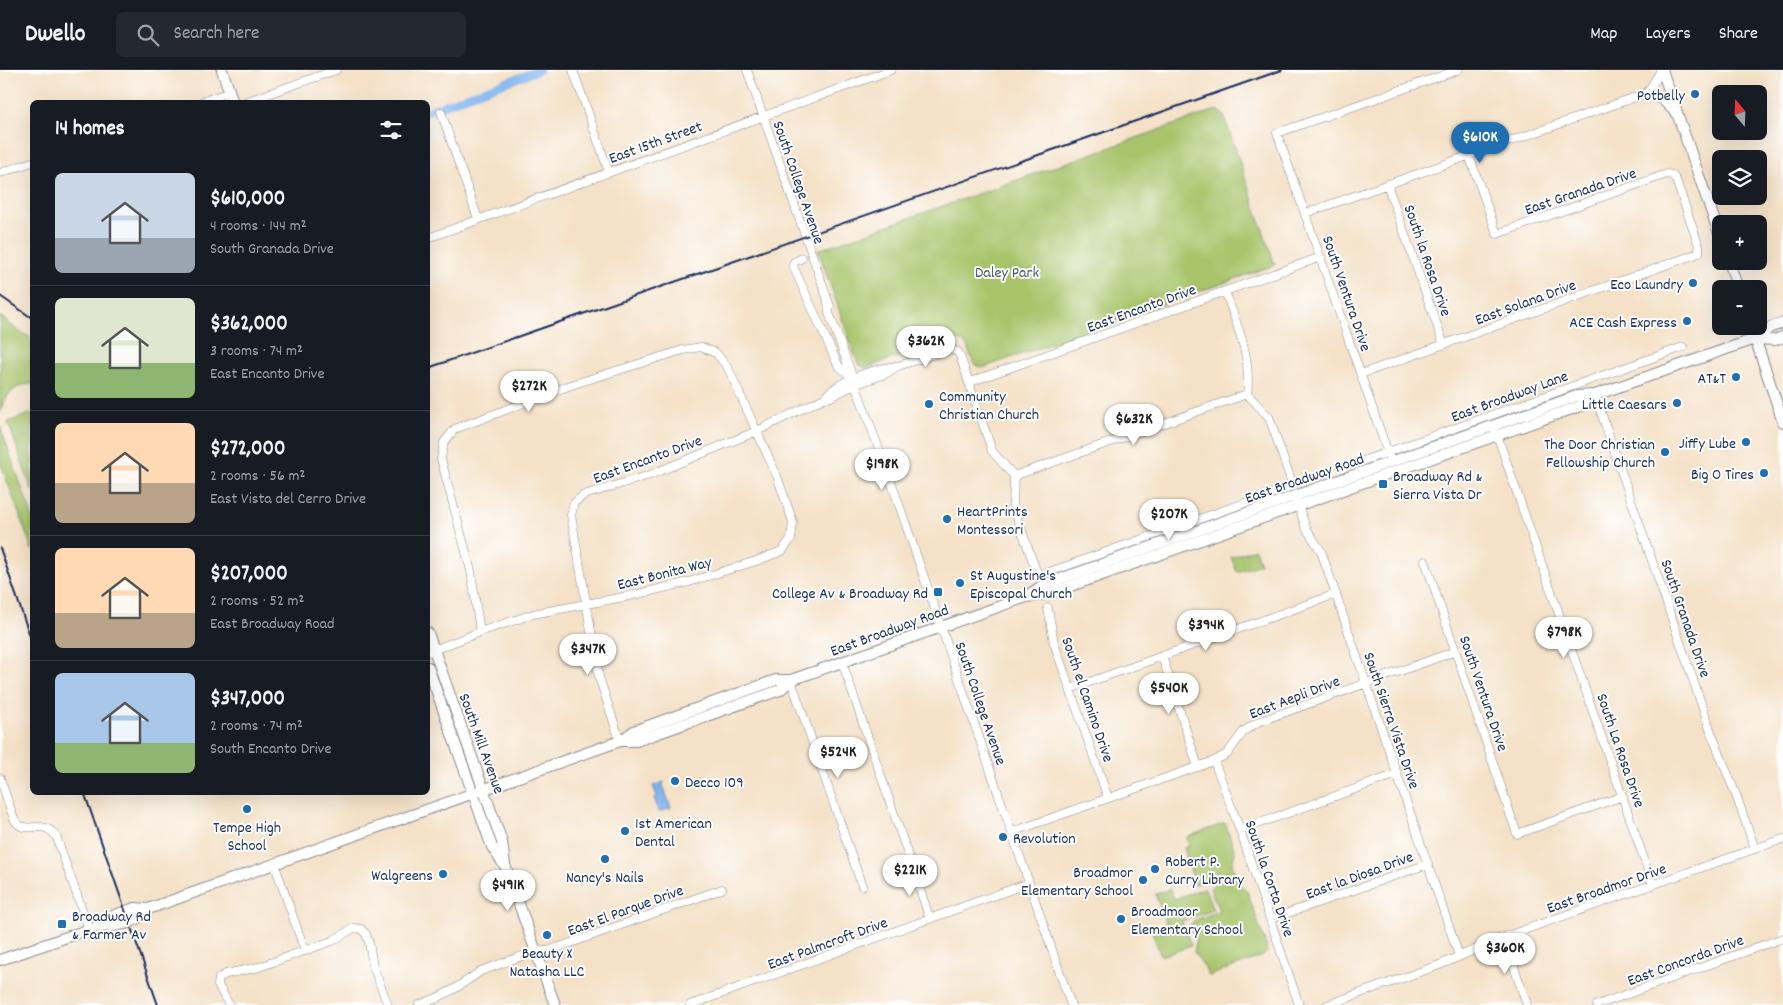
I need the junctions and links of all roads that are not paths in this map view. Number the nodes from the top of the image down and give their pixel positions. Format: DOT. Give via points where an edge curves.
graph roads {
  1 [pos="222,70"];
  2 [pos="336,70"];
  3 [pos="572,70"];
  4 [pos="747,70"];
  5 [pos="890,70"];
  6 [pos="1458,70"];
  7 [pos="1661,70"];
  8 [pos="1647,93"];
  9 [pos="231,97"];
  10 [pos="213,100"];
  11 [pos="251,100"];
  12 [pos="441,112"];
  13 [pos="1678,116"];
  14 [pos="763,117"];
  15 [pos="1469,155"];
  16 [pos="30,163"];
  17 [pos="609,172"];
  18 [pos="0,173"];
  19 [pos="1387,184"];
  20 [pos="1306,213"];
  21 [pos="1713,215"];
  22 [pos="478,219"];
  23 [pos="430,237"];
  24 [pos="1698,253"];
  25 [pos="1321,257"];
  26 [pos="802,258"];
  27 [pos="1225,291"];
  28 [pos="1783,323"];
  29 [pos="1754,335"];
  30 [pos="1783,337"];
  31 [pos="1755,339"];
  32 [pos="1444,345"];
  33 [pos="1683,347"];
  34 [pos="1361,374"];
  35 [pos="856,381"];
  36 [pos="970,382"];
  37 [pos="1247,394"];
  38 [pos="1595,395"];
  39 [pos="1783,422"];
  40 [pos="1494,425"];
  41 [pos="757,431"];
  42 [pos="1498,436"];
  43 [pos="1389,457"];
  44 [pos="1343,468"];
  45 [pos="1014,476"];
  46 [pos="1295,496"];
  47 [pos="1425,561"];
  48 [pos="1336,594"];
  49 [pos="587,604"];
  50 [pos="1048,608"];
  51 [pos="942,627"];
  52 [pos="480,632"];
  53 [pos="430,650"];
  54 [pos="1456,651"];
  55 [pos="1162,656"];
  56 [pos="842,662"];
  57 [pos="430,673"];
  58 [pos="791,680"];
  59 [pos="1366,684"];
  60 [pos="1070,690"];
  61 [pos="620,741"];
  62 [pos="1214,761"];
  63 [pos="1198,767"];
  64 [pos="1397,774"];
  65 [pos="1,782"];
  66 [pos="484,790"];
  67 [pos="473,793"];
  68 [pos="1623,796"];
  69 [pos="1108,798"];
  70 [pos="1240,830"];
  71 [pos="1012,832"];
  72 [pos="1783,839"];
  73 [pos="1755,849"];
  74 [pos="274,863"];
  75 [pos="1428,864"];
  76 [pos="505,865"];
  77 [pos="1029,883"];
  78 [pos="1653,885"];
  79 [pos="862,886"];
  80 [pos="722,889"];
  81 [pos="930,919"];
  82 [pos="1271,919"];
  83 [pos="92,928"];
  84 [pos="1504,937"];
  85 [pos="1783,938"];
  86 [pos="305,951"];
  87 [pos="536,951"];
  88 [pos="1459,956"];
  89 [pos="0,960"];
  90 [pos="229,1005"];
  91 [pos="388,1005"];
  92 [pos="419,1005"];
  93 [pos="555,1005"];
  94 [pos="690,1005"];
  95 [pos="1071,1005"];
  96 [pos="1299,1005"];
  97 [pos="1327,1005"];
  98 [pos="1527,1005"];
  99 [pos="1597,1005"];
  1 -- 9 [label="main road"];
  2 -- 11 [label="street"];
  3 -- 17 [label="street"];
  4 -- 14 [label="street, South College Avenue"];
  5 -- 14 [label="street, East 15th Street"];
  6 -- 20 [label="street, South Ventura Drive" via="1277,133"];
  7 -- 8 [label="street"];
  7 -- 13 [label="main road"];
  8 -- 13 [label="main road" via="1666,102"];
  8 -- 15 [label="street"];
  9 -- 10 [label="street"];
  12 -- 22 [label="street"];
  13 -- 21 [label="main road"];
  14 -- 17 [label="street, East 15th Street"];
  14 -- 35 [label="street, South College Avenue" via="828,302 829,313"];
  15 -- 19 [label="street"];
  15 -- 24 [label="street, East Granada Drive" via="1497,234 1667,174 1676,180 1699,246"];
  16 -- 18 [label="street"];
  17 -- 22 [label="street, East 15th Street"];
  19 -- 20 [label="street"];
  19 -- 32 [label="street, South la Rosa Drive"];
  20 -- 25 [label="street, South Ventura Drive"];
  22 -- 23 [label="street, East 15th Street"];
  24 -- 32 [label="street, East Solana Drive"];
  25 -- 27 [label="street, East Encanto Drive"];
  25 -- 34 [label="street, South Ventura Drive"];
  26 -- 35 [label="street" via="793,266 838,365"];
  27 -- 36 [label="street, East Encanto Drive"];
  27 -- 37 [label="street" via="1247,355 1250,377"];
  28 -- 31 [label="main road, East Broadway Road"];
  29 -- 31 [label="main road"];
  30 -- 31 [label="main road, East Broadway Road"];
  31 -- 38 [label="main road, East Broadway Road"];
  31 -- 39 [label="main road"];
  32 -- 34 [label="street, East Solana Drive"];
  33 -- 43 [label="street, East Broadway Lane"];
  34 -- 43 [label="street, South Ventura Drive"];
  35 -- 36 [label="street, East Encanto Drive" via="885,374 946,349 954,350 960,356"];
  35 -- 41 [label="street, East Encanto Drive" via="831,397"];
  35 -- 51 [label="street, South College Avenue" via="860,402 866,409"];
  36 -- 45 [label="street" via="992,451"];
  37 -- 45 [label="street"];
  37 -- 46 [label="street, South Sierra Vista Drive" via="1269,417"];
  38 -- 40 [label="main road, East Broadway Road" via="1577,396"];
  38 -- 42 [label="main road, East Broadway Road" via="1580,406"];
  38 -- 73 [label="street, South Granada Drive" via="1711,732"];
  40 -- 42 [label="street, South La Rosa Drive"];
  40 -- 43 [label="main road, East Broadway Road"];
  41 -- 49 [label="street, East Encanto Drive" via="650,475 584,495 574,503 571,514"];
  41 -- 49 [label="street, East Bonita Way" via="793,522 791,539 782,551 689,582"];
  41 -- 52 [label="street, East Bonita Way" via="728,368 716,353 701,347 571,385 455,429 444,442 440,459 471,571"];
  42 -- 46 [label="main road, East Broadway Road"];
  42 -- 68 [label="street, South La Rosa Drive"];
  43 -- 44 [label="street, East Broadway Lane"];
  43 -- 46 [label="main road, East Broadway Road"];
  45 -- 46 [label="street" via="1013,506 1038,576"];
  46 -- 48 [label="street, South Sierra Vista Drive" via="1306,528 1321,551"];
  46 -- 51 [label="main road, East Broadway Road" via="1043,585 1026,597"];
  47 -- 54 [label="street, South Ventura Drive"];
  48 -- 55 [label="street"];
  48 -- 59 [label="street, South Sierra Vista Drive"];
  49 -- 52 [label="street, East Bonita Way" via="533,614"];
  49 -- 61 [label="street, East Encanto Drive" via="600,677"];
  50 -- 60 [label="street, South el Camino Drive" via="1054,643"];
  51 -- 56 [label="main road, East Broadway Road"];
  51 -- 71 [label="street, South College Avenue"];
  52 -- 53 [label="street, East Bonita Way"];
  53 -- 66 [label="main road, South Mill Avenue"];
  54 -- 59 [label="street, East Aepli Drive"];
  54 -- 68 [label="street, South Ventura Drive" via="1517,834"];
  55 -- 60 [label="street"];
  55 -- 63 [label="street"];
  56 -- 58 [label="main road, East Broadway Road"];
  56 -- 81 [label="street"];
  57 -- 67 [label="main road, South Mill Avenue"];
  58 -- 61 [label="main road, East Broadway Road" via="776,680 634,731"];
  58 -- 79 [label="street"];
  59 -- 62 [label="street, East Aepli Drive" via="1258,722 1244,731 1227,754"];
  59 -- 64 [label="street, South Sierra Vista Drive"];
  60 -- 69 [label="street, South el Camino Drive"];
  61 -- 66 [label="main road, East Broadway Road"];
  62 -- 63 [label="street, East Aepli Drive"];
  62 -- 70 [label="street, South la Corta Drive"];
  63 -- 69 [label="street, East Aepli Drive"];
  64 -- 70 [label="street"];
  64 -- 75 [label="street, South Sierra Vista Drive"];
  65 -- 83 [label="street" via="18,824 27,828 44,827 56,836"];
  66 -- 67 [label="main road, East Broadway Road"];
  66 -- 76 [label="main road, South Mill Avenue" via="502,842"];
  67 -- 74 [label="main road, East Broadway Road"];
  67 -- 76 [label="main road, South Mill Avenue" via="492,847"];
  68 -- 78 [label="street, South La Rosa Drive"];
  69 -- 71 [label="street, East Aepli Drive"];
  70 -- 82 [label="street, South la Corta Drive"];
  71 -- 77 [label="street, South College Avenue"];
  72 -- 73 [label="street, East Broadmor Drive"];
  73 -- 78 [label="street, East Broadmor Drive"];
  74 -- 83 [label="main road, East Broadway Road" via="148,909 126,911"];
  74 -- 86 [label="street"];
  75 -- 82 [label="street, East la Diosa Drive"];
  75 -- 88 [label="street, South Sierra Vista Drive"];
  76 -- 87 [label="main road, South Mill Avenue"];
  77 -- 81 [label="street, East Palmcroft Drive"];
  77 -- 95 [label="street, South College Avenue"];
  78 -- 84 [label="street, East Broadmor Drive"];
  80 -- 87 [label="street, East El Parque Drive" via="548,951"];
  81 -- 94 [label="street, East Palmcroft Drive"];
  82 -- 96 [label="street, South la Corta Drive"];
  83 -- 89 [label="main road, East Broadway Road"];
  84 -- 88 [label="street, East Broadmor Drive"];
  84 -- 98 [label="street"];
  85 -- 99 [label="street, East Concorda Drive"];
  86 -- 90 [label="street" via="219,978 218,985"];
  86 -- 91 [label="street" via="354,928 362,929"];
  87 -- 92 [label="street, East El Parque Drive" via="481,971 456,988"];
  87 -- 93 [label="main road, South Mill Avenue"];
  88 -- 97 [label="street, East Broadmor Drive"];
}
